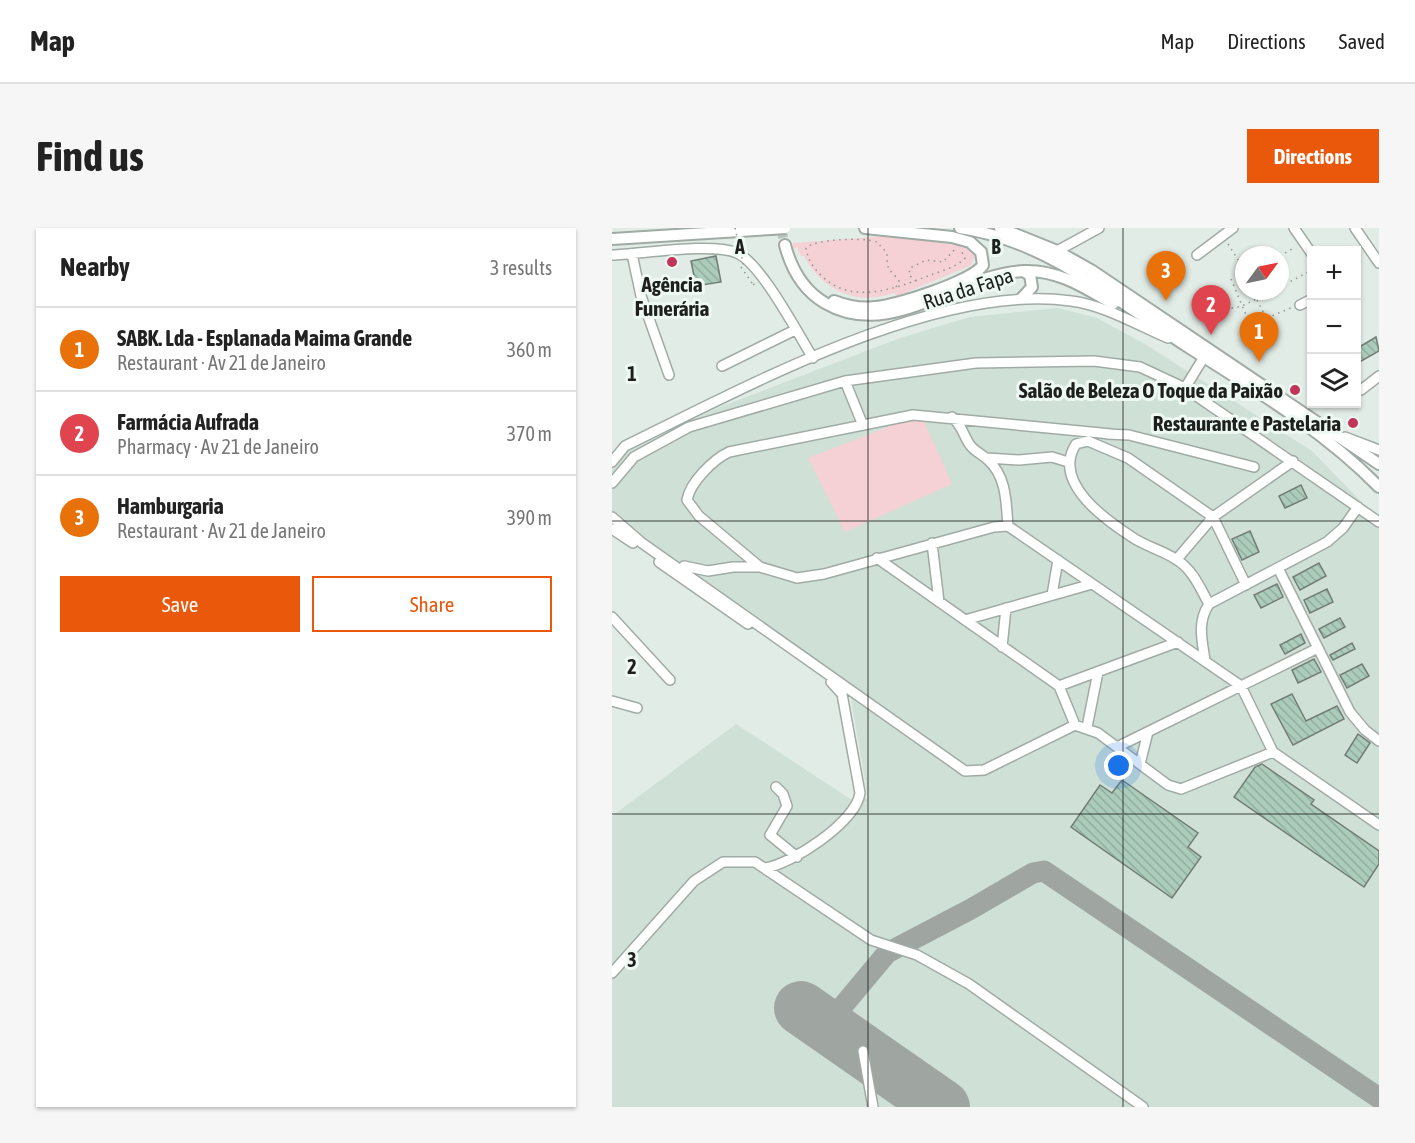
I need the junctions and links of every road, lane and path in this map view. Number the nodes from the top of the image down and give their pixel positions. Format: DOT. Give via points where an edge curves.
graph roads {
  1 [pos="735,228"];
  2 [pos="785,228"];
  3 [pos="865,228"];
  4 [pos="960,228"];
  5 [pos="1000,228"];
  6 [pos="1099,228"];
  7 [pos="1233,228"];
  8 [pos="1294,228"];
  9 [pos="1355,228"];
  10 [pos="771,229"];
  11 [pos="1222,236"];
  12 [pos="612,239"];
  13 [pos="1304,242"];
  14 [pos="1307,247"];
  15 [pos="1057,251"];
  16 [pos="1289,251"];
  17 [pos="632,254"];
  18 [pos="612,255"];
  19 [pos="1197,255"];
  20 [pos="1235,256"];
  21 [pos="1379,263"];
  22 [pos="740,265"];
  23 [pos="1023,271"];
  24 [pos="1307,272"];
  25 [pos="1231,279"];
  26 [pos="916,281"];
  27 [pos="1289,282"];
  28 [pos="896,287"];
  29 [pos="1022,298"];
  30 [pos="1254,300"];
  31 [pos="1259,300"];
  32 [pos="1309,300"];
  33 [pos="1300,305"];
  34 [pos="1242,306"];
  35 [pos="1208,313"];
  36 [pos="1246,315"];
  37 [pos="1266,318"];
  38 [pos="795,330"];
  39 [pos="1274,333"];
  40 [pos="1171,336"];
  41 [pos="1182,343"];
  42 [pos="1204,357"];
  43 [pos="813,358"];
  44 [pos="722,366"];
  45 [pos="669,375"];
  46 [pos="1379,376"];
  47 [pos="845,381"];
  48 [pos="1185,388"];
  49 [pos="1361,390"];
  50 [pos="952,417"];
  51 [pos="862,423"];
  52 [pos="1332,432"];
  53 [pos="1111,434"];
  54 [pos="1088,441"];
  55 [pos="1379,450"];
  56 [pos="987,458"];
  57 [pos="1293,461"];
  58 [pos="612,462"];
  59 [pos="1068,462"];
  60 [pos="1379,464"];
  61 [pos="1254,467"];
  62 [pos="612,483"];
  63 [pos="1379,487"];
  64 [pos="1358,507"];
  65 [pos="612,517"];
  66 [pos="1213,518"];
  67 [pos="1378,520"];
  68 [pos="1008,526"];
  69 [pos="612,529"];
  70 [pos="932,543"];
  71 [pos="877,558"];
  72 [pos="1177,559"];
  73 [pos="1058,560"];
  74 [pos="760,567"];
  75 [pos="1278,568"];
  76 [pos="681,569"];
  77 [pos="1092,584"];
  78 [pos="1246,585"];
  79 [pos="1052,595"];
  80 [pos="939,602"];
  81 [pos="1209,604"];
  82 [pos="1006,608"];
  83 [pos="612,617"];
  84 [pos="965,620"];
  85 [pos="1178,642"];
  86 [pos="1002,646"];
  87 [pos="1318,648"];
  88 [pos="1205,660"];
  89 [pos="1098,672"];
  90 [pos="670,680"];
  91 [pos="1059,686"];
  92 [pos="1241,686"];
  93 [pos="612,701"];
  94 [pos="637,708"];
  95 [pos="1075,725"];
  96 [pos="1087,727"];
  97 [pos="1148,732"];
  98 [pos="1379,741"];
  99 [pos="1117,747"];
  100 [pos="1273,752"];
  101 [pos="1140,764"];
  102 [pos="776,787"];
  103 [pos="1379,825"];
  104 [pos="797,856"];
  105 [pos="765,868"];
  106 [pos="612,973"];
  107 [pos="863,1051"];
  108 [pos="873,1107"];
  109 [pos="1143,1107"];
  1 -- 22 [label="path, bridge" via="744,267 756,285"];
  2 -- 10 [label="main road, bridge"];
  3 -- 23 [label="main road, Rua da Fapa" via="962,239 981,252 982,265 976,272 916,297 862,308 833,301 817,291 801,272 787,244 794,270 810,292 833,308 858,314 886,314 995,276"];
  4 -- 40 [label="main road" via="1004,238 1057,261"];
  5 -- 15 [label="main road"];
  6 -- 15 [label="street"];
  7 -- 11 [label="street"];
  8 -- 13 [label="street"];
  9 -- 21 [label="street"];
  10 -- 12 [label="main road"];
  11 -- 19 [label="street"];
  11 -- 20 [label="path"];
  13 -- 14 [label="street"];
  13 -- 16 [label="path"];
  15 -- 52 [label="main road"];
  17 -- 18 [label="street"];
  17 -- 38 [label="street" via="719,249 737,253 761,276"];
  17 -- 45 [label="street" via="641,296"];
  23 -- 29 [label="main road" via="1030,275 1032,287"];
  23 -- 40 [label="main road, Rua da Fapa" via="1066,278"];
  24 -- 27 [label="path"];
  25 -- 34 [label="path"];
  26 -- 26 [label="path" via="908,271 917,262 939,263 952,250 964,252 961,262"];
  26 -- 28 [label="path"];
  28 -- 28 [label="path" via="868,292 835,287 810,263 806,248 846,240 877,242 887,253 889,273 899,281"];
  29 -- 41 [label="street" via="1091,305"];
  29 -- 43 [label="street" via="931,315"];
  30 -- 34 [label="path"];
  31 -- 37 [label="path"];
  32 -- 33 [label="street"];
  33 -- 37 [label="path"];
  34 -- 35 [label="path"];
  34 -- 36 [label="path"];
  37 -- 39 [label="path"];
  38 -- 43 [label="street"];
  38 -- 44 [label="street"];
  40 -- 41 [label="main road"];
  41 -- 42 [label="main road"];
  42 -- 48 [label="street"];
  42 -- 63 [label="main road" via="1329,440"];
  43 -- 58 [label="street" via="625,446"];
  46 -- 49 [label="street"];
  47 -- 48 [label="street" via="976,363 1094,361 1140,367"];
  47 -- 51 [label="street"];
  47 -- 62 [label="street" via="689,427 634,457"];
  48 -- 57 [label="street"];
  50 -- 51 [label="street" via="913,415"];
  50 -- 53 [label="street"];
  50 -- 56 [label="street" via="962,426 976,452"];
  51 -- 74 [label="street" via="729,452 716,460 688,492 687,500 699,516"];
  52 -- 55 [label="street"];
  52 -- 60 [label="main road"];
  53 -- 54 [label="street"];
  53 -- 61 [label="street" via="1162,442"];
  54 -- 59 [label="street" via="1076,444"];
  54 -- 66 [label="street" via="1128,458"];
  56 -- 59 [label="street" via="1052,457"];
  56 -- 68 [label="street" via="1003,483"];
  57 -- 64 [label="street"];
  57 -- 66 [label="street"];
  59 -- 72 [label="street" via="1081,493 1094,510 1136,540"];
  64 -- 67 [label="street"];
  64 -- 75 [label="street" via="1327,542"];
  65 -- 76 [label="street"];
  66 -- 72 [label="street"];
  66 -- 78 [label="street"];
  68 -- 70 [label="street"];
  68 -- 73 [label="street"];
  69 -- 104 [label="street" via="838,688 859,800 835,828"];
  70 -- 71 [label="street"];
  70 -- 80 [label="street"];
  71 -- 74 [label="street" via="808,578"];
  71 -- 80 [label="street"];
  72 -- 81 [label="street" via="1195,578"];
  73 -- 77 [label="street"];
  73 -- 79 [label="street"];
  74 -- 76 [label="street"];
  75 -- 78 [label="street"];
  75 -- 87 [label="street"];
  76 -- 95 [label="street" via="965,771 984,770"];
  77 -- 79 [label="street"];
  77 -- 85 [label="street"];
  78 -- 81 [label="street"];
  79 -- 82 [label="street"];
  80 -- 84 [label="street"];
  81 -- 88 [label="street" via="1200,627"];
  82 -- 84 [label="street"];
  82 -- 86 [label="street"];
  83 -- 90 [label="street"];
  84 -- 86 [label="street"];
  85 -- 88 [label="street"];
  85 -- 89 [label="street"];
  86 -- 91 [label="street"];
  87 -- 92 [label="street"];
  87 -- 98 [label="street" via="1350,712"];
  88 -- 92 [label="street"];
  89 -- 91 [label="street"];
  89 -- 96 [label="street"];
  91 -- 95 [label="street"];
  92 -- 97 [label="street"];
  92 -- 100 [label="street"];
  93 -- 94 [label="street"];
  95 -- 96 [label="street"];
  96 -- 99 [label="street"];
  97 -- 99 [label="street"];
  97 -- 101 [label="street"];
  99 -- 101 [label="street"];
  100 -- 101 [label="street" via="1180,789"];
  100 -- 103 [label="street"];
  102 -- 104 [label="street" via="787,806 770,835"];
  104 -- 105 [label="street"];
  105 -- 106 [label="street" via="742,860 723,862 708,870"];
  105 -- 109 [label="street" via="871,940 917,955 969,984"];
  107 -- 108 [label="street"];
}
